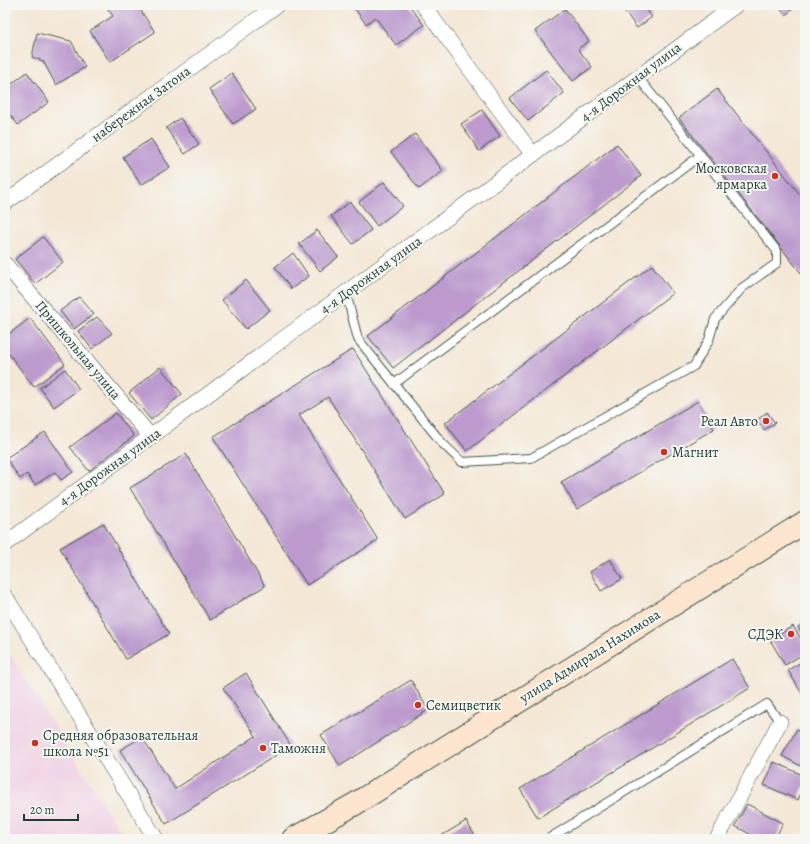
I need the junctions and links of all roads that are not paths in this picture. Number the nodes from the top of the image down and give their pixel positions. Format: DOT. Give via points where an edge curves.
graph roads {
  1 [pos="277,5"];
  2 [pos="423,5"];
  3 [pos="736,5"];
  4 [pos="637,76"];
  5 [pos="533,155"];
  6 [pos="701,155"];
  7 [pos="5,202"];
  8 [pos="5,264"];
  9 [pos="346,293"];
  10 [pos="394,384"];
  11 [pos="151,437"];
  12 [pos="805,522"];
  13 [pos="5,544"];
  14 [pos="5,596"];
  15 [pos="10,615"];
  16 [pos="780,722"];
  17 [pos="156,839"];
  18 [pos="293,839"];
  19 [pos="548,839"];
  20 [pos="717,839"];
  1 -- 7 [label="street, набережная Затона"];
  2 -- 5 [label="street"];
  3 -- 4 [label="street, 4-я Дорожная улица"];
  4 -- 5 [label="street, 4-я Дорожная улица"];
  4 -- 6 [label="lane"];
  5 -- 9 [label="street, 4-я Дорожная улица"];
  6 -- 10 [label="lane"];
  6 -- 10 [label="lane" via="777,251 777,263 742,288 715,319 709,340 694,366 530,458 462,462 442,443"];
  8 -- 11 [label="street, Пришкольная улица"];
  9 -- 10 [label="lane" via="358,339"];
  9 -- 11 [label="street, 4-я Дорожная улица"];
  11 -- 13 [label="street, 4-я Дорожная улица"];
  12 -- 18 [label="main road, улица Адмирала Нахимова" via="369,795"];
  14 -- 15 [label="street"];
  15 -- 17 [label="street"];
  16 -- 19 [label="lane" via="767,704"];
  16 -- 20 [label="street"];
}
